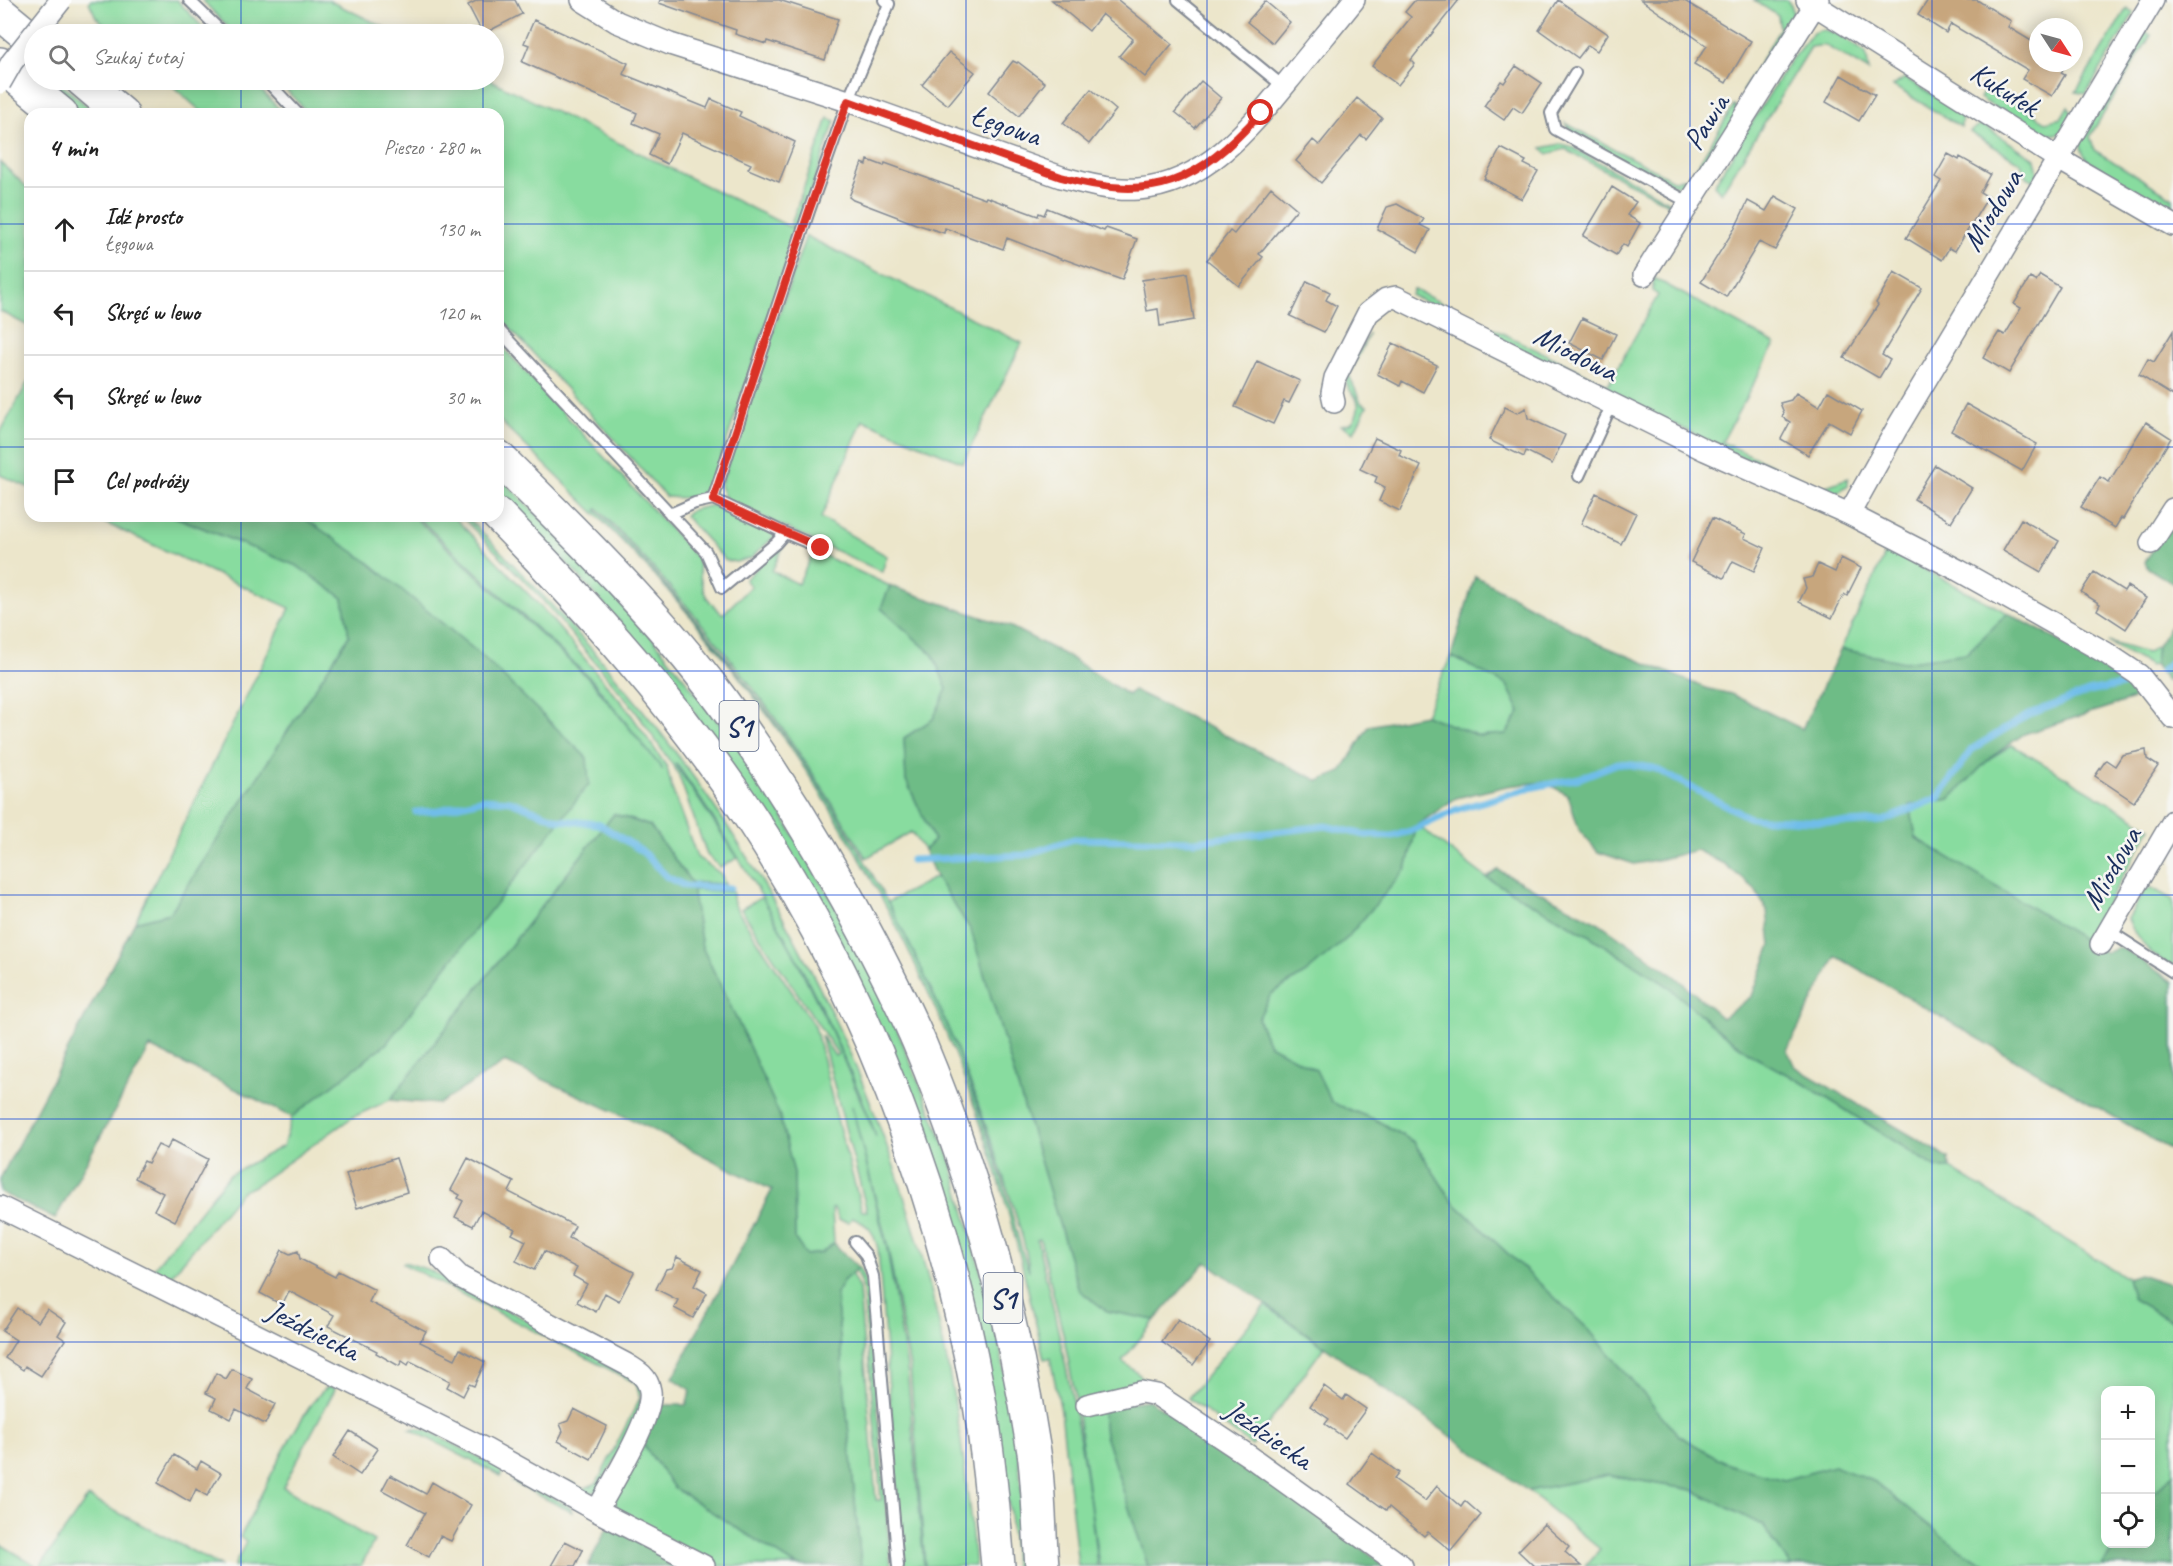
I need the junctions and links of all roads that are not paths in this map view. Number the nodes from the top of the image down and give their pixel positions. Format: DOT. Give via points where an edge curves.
graph roads {
  1 [pos="61,0"];
  2 [pos="189,0"];
  3 [pos="582,0"];
  4 [pos="884,0"];
  5 [pos="1178,0"];
  6 [pos="1354,0"];
  7 [pos="2153,0"];
  8 [pos="1813,2"];
  9 [pos="0,13"];
  10 [pos="42,24"];
  11 [pos="214,24"];
  12 [pos="24,33"];
  13 [pos="24,47"];
  14 [pos="0,64"];
  15 [pos="1575,73"];
  16 [pos="0,83"];
  17 [pos="24,84"];
  18 [pos="1284,87"];
  19 [pos="32,90"];
  20 [pos="94,90"];
  21 [pos="275,90"];
  22 [pos="848,101"];
  23 [pos="54,108"];
  24 [pos="115,108"];
  25 [pos="292,108"];
  26 [pos="2057,158"];
  27 [pos="1690,203"];
  28 [pos="2173,225"];
  29 [pos="1644,275"];
  30 [pos="504,335"];
  31 [pos="1334,402"];
  32 [pos="1612,404"];
  33 [pos="504,463"];
  34 [pos="1579,476"];
  35 [pos="713,500"];
  36 [pos="2173,509"];
  37 [pos="670,514"];
  38 [pos="1849,514"];
  39 [pos="504,521"];
  40 [pos="785,533"];
  41 [pos="2151,543"];
  42 [pos="821,548"];
  43 [pos="2173,718"];
  44 [pos="2173,821"];
  45 [pos="2105,938"];
  46 [pos="2173,972"];
  47 [pos="0,1207"];
  48 [pos="855,1242"];
  49 [pos="442,1259"];
  50 [pos="1087,1405"];
  51 [pos="597,1511"];
  52 [pos="704,1566"];
  53 [pos="898,1566"];
  54 [pos="998,1566"];
  55 [pos="1042,1566"];
  56 [pos="1402,1566"];
  1 -- 10 [label="street, bridge"];
  2 -- 11 [label="lane"];
  3 -- 22 [label="street, Łęgowa" via="616,22 660,40"];
  4 -- 22 [label="lane" via="889,4"];
  5 -- 18 [label="lane"];
  6 -- 18 [label="street, Łęgowa"];
  7 -- 26 [label="street, Miodowa"];
  8 -- 26 [label="street, Kukułek"];
  8 -- 27 [label="street, Pawia"];
  9 -- 12 [label="highway"];
  13 -- 16 [label="street, bridge"];
  14 -- 17 [label="highway"];
  15 -- 27 [label="lane" via="1551,113 1554,129"];
  18 -- 22 [label="street, Łęgowa" via="1240,136 1209,162 1184,177 1138,189 1090,185 1061,177"];
  19 -- 23 [label="highway"];
  20 -- 24 [label="highway"];
  21 -- 25 [label="lane"];
  22 -- 35 [label="lane"];
  26 -- 28 [label="street, Kukułek"];
  26 -- 38 [label="street, Miodowa"];
  27 -- 29 [label="street, Pawia"];
  30 -- 37 [label="lane"];
  31 -- 32 [label="street, Miodowa" via="1335,378 1368,313 1386,299 1396,297"];
  32 -- 34 [label="lane"];
  32 -- 38 [label="street, Miodowa"];
  33 -- 55 [label="highway, S1" via="653,616 720,699 787,796 887,974 954,1133 984,1222 1008,1316 1034,1454"];
  35 -- 37 [label="lane"];
  35 -- 40 [label="lane"];
  36 -- 41 [label="street"];
  37 -- 40 [label="lane" via="706,552 722,588"];
  38 -- 43 [label="street, Miodowa" via="2106,653 2139,675"];
  39 -- 54 [label="highway, S1" via="573,594 686,728 751,818 849,992 914,1150 964,1323 991,1480"];
  40 -- 42 [label="lane"];
  44 -- 45 [label="street, Miodowa"];
  45 -- 46 [label="lane"];
  47 -- 51 [label="street, Jeździecka" via="487,1450"];
  48 -- 53 [label="lane" via="866,1255 873,1276"];
  49 -- 51 [label="street" via="460,1277 644,1377 651,1399 645,1420"];
  50 -- 56 [label="street, Jeździecka" via="1141,1392 1157,1395"];
  51 -- 52 [label="street, Jeździecka"];
}
